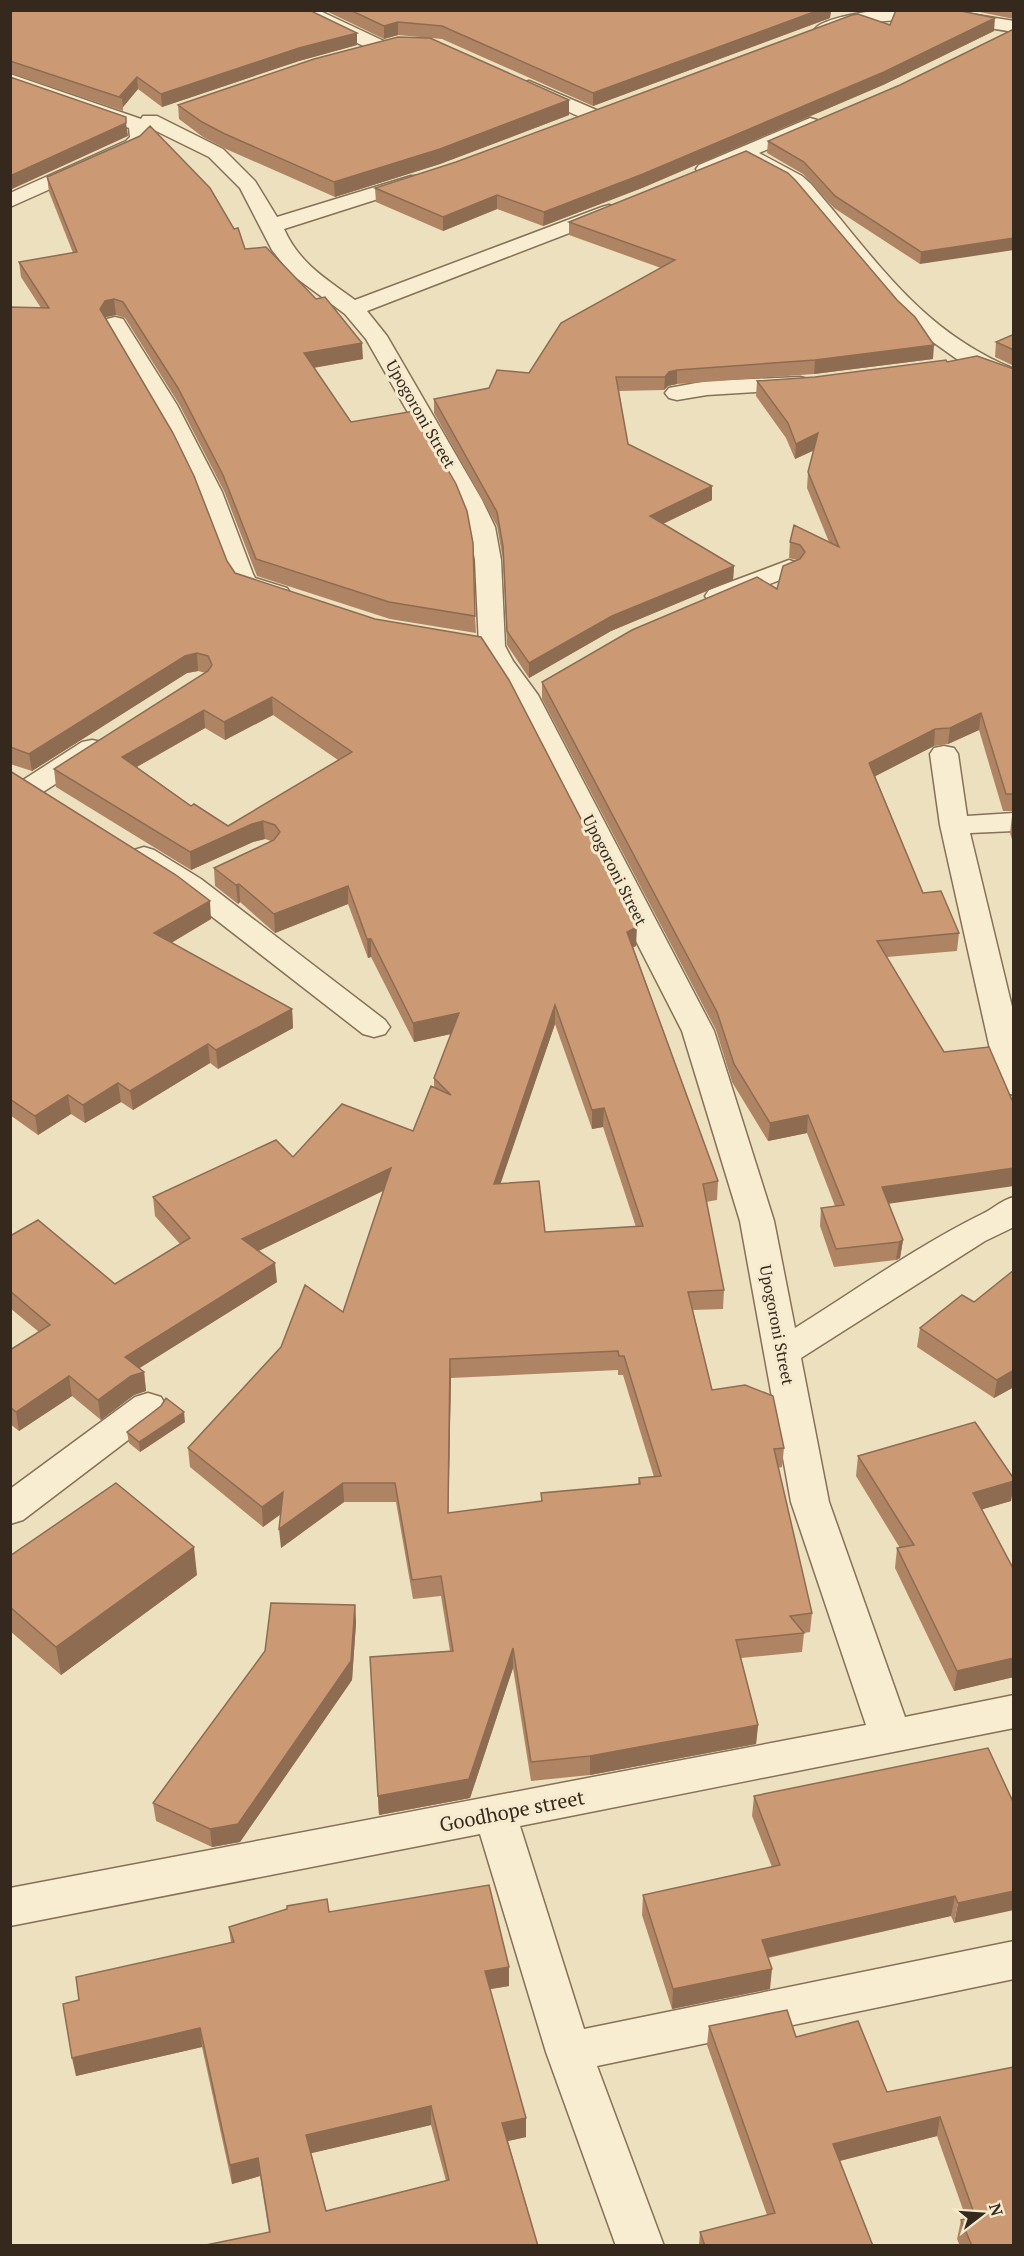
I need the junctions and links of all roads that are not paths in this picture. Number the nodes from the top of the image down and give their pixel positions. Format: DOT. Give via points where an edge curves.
graph roads {
  1 [pos="302,10"];
  2 [pos="1014,29"];
  3 [pos="806,35"];
  4 [pos="993,41"];
  5 [pos="347,55"];
  6 [pos="509,78"];
  7 [pos="10,80"];
  8 [pos="616,107"];
  9 [pos="594,116"];
  10 [pos="827,117"];
  11 [pos="153,119"];
  12 [pos="572,124"];
  13 [pos="745,152"];
  14 [pos="437,174"];
  15 [pos="692,176"];
  16 [pos="10,201"];
  17 [pos="630,203"];
  18 [pos="272,226"];
  19 [pos="353,309"];
  20 [pos="115,324"];
  21 [pos="978,363"];
  22 [pos="947,366"];
  23 [pos="1014,377"];
  24 [pos="821,382"];
  25 [pos="677,393"];
  26 [pos="789,568"];
  27 [pos="300,601"];
  28 [pos="700,604"];
  29 [pos="111,736"];
  30 [pos="944,754"];
  31 [pos="22,779"];
  32 [pos="62,804"];
  33 [pos="1014,822"];
  34 [pos="954,825"];
  35 [pos="122,842"];
  36 [pos="222,870"];
  37 [pos="190,885"];
  38 [pos="374,1027"];
  39 [pos="1014,1085"];
  40 [pos="1014,1209"];
  41 [pos="782,1353"];
  42 [pos="148,1406"];
  43 [pos="10,1510"];
  44 [pos="1014,1711"];
  45 [pos="891,1737"];
  46 [pos="495,1814"];
  47 [pos="10,1907"];
  48 [pos="1014,1960"];
  49 [pos="569,2052"];
  50 [pos="640,2246"];
  1 -- 5 [label="street" via="390,45"];
  2 -- 3 [label="street" via="939,13 908,13 847,21"];
  2 -- 4 [label="street"];
  6 -- 9 [label="street"];
  7 -- 11 [label="street, Upogoroni Street"];
  8 -- 9 [label="street"];
  9 -- 12 [label="street"];
  10 -- 13 [label="street"];
  11 -- 16 [label="street" via="133,145"];
  11 -- 18 [label="street, Upogoroni Street" via="216,153 248,185"];
  13 -- 15 [label="street"];
  13 -- 21 [label="street" via="804,188 899,303 944,342"];
  14 -- 18 [label="street"];
  17 -- 19 [label="street"];
  18 -- 19 [label="street, Upogoroni Street" via="283,250 299,269"];
  19 -- 41 [label="street, Upogoroni Street" via="376,336 478,518 488,560 481,644 533,690 698,1031 757,1221"];
  20 -- 27 [label="street" via="165,405 210,492 240,575 246,583"];
  21 -- 22 [label="street"];
  21 -- 23 [label="street"];
  24 -- 25 [label="street"];
  26 -- 28 [label="street"];
  29 -- 31 [label="street"];
  30 -- 34 [label="street"];
  31 -- 32 [label="street"];
  33 -- 34 [label="street"];
  34 -- 39 [label="street"];
  35 -- 37 [label="street"];
  36 -- 37 [label="street"];
  37 -- 38 [label="street"];
  40 -- 41 [label="street"];
  41 -- 45 [label="street, Upogoroni Street" via="810,1502"];
  42 -- 43 [label="street"];
  44 -- 45 [label="street, Goodhope street"];
  45 -- 46 [label="street, Goodhope street"];
  46 -- 47 [label="street, Goodhope street"];
  46 -- 49 [label="street"];
  48 -- 49 [label="street"];
  49 -- 50 [label="street"];
}
